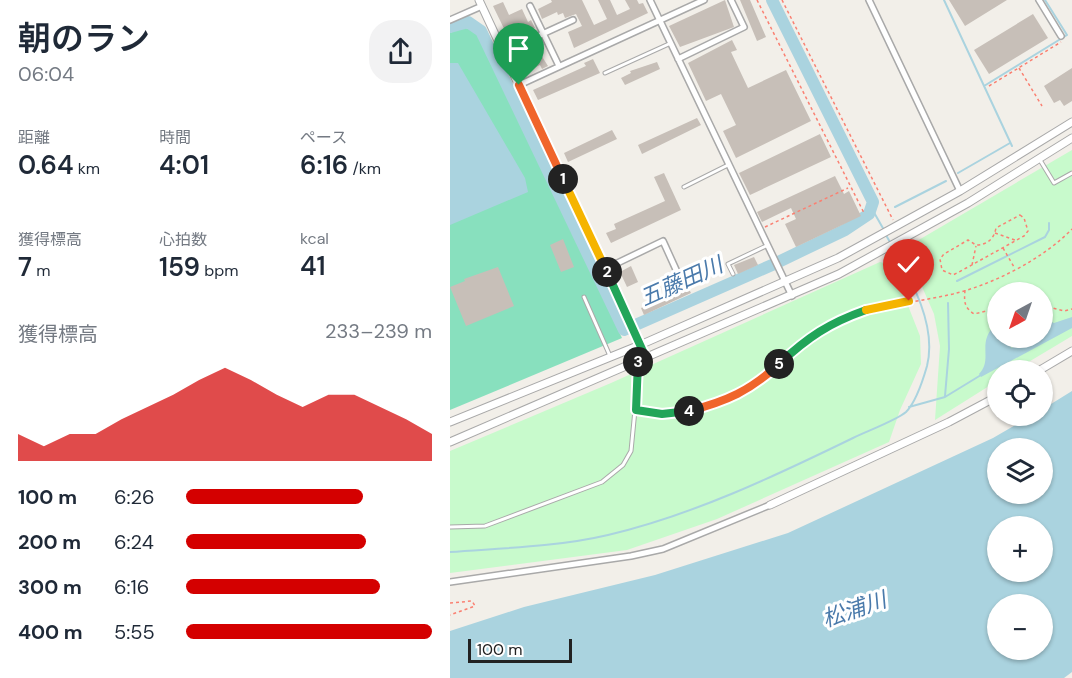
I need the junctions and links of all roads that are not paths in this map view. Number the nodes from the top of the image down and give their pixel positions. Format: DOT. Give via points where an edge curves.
graph roads {
  1 [pos="651,0"];
  2 [pos="704,0"];
  3 [pos="731,0"];
  4 [pos="869,0"];
  5 [pos="1039,0"];
  6 [pos="480,3"];
  7 [pos="531,6"];
  8 [pos="659,19"];
  9 [pos="450,20"];
  10 [pos="573,20"];
  11 [pos="544,34"];
  12 [pos="1062,38"];
  13 [pos="670,43"];
  14 [pos="503,52"];
  15 [pos="678,59"];
  16 [pos="559,66"];
  17 [pos="606,73"];
  18 [pos="519,85"];
  19 [pos="1072,122"];
  20 [pos="1072,138"];
  21 [pos="1039,159"];
  22 [pos="728,165"];
  23 [pos="1072,173"];
  24 [pos="684,187"];
  25 [pos="960,190"];
  26 [pos="766,246"];
  27 [pos="605,269"];
  28 [pos="678,273"];
  29 [pos="733,274"];
  30 [pos="785,282"];
  31 [pos="792,296"];
  32 [pos="584,297"];
  33 [pos="640,345"];
  34 [pos="1072,351"];
  35 [pos="611,357"];
  36 [pos="646,358"];
  37 [pos="1053,362"];
  38 [pos="636,363"];
  39 [pos="987,402"];
  40 [pos="450,422"];
  41 [pos="450,442"];
  42 [pos="770,505"];
  43 [pos="450,527"];
  44 [pos="450,582"];
  1 -- 8 [label="street"];
  2 -- 8 [label="street"];
  3 -- 15 [label="street" via="744,27"];
  4 -- 25 [label="street"];
  5 -- 12 [label="street"];
  6 -- 9 [label="street"];
  6 -- 14 [label="street"];
  7 -- 11 [label="street"];
  8 -- 13 [label="street"];
  8 -- 16 [label="street"];
  10 -- 11 [label="street"];
  11 -- 14 [label="street"];
  11 -- 16 [label="street"];
  13 -- 15 [label="street"];
  13 -- 17 [label="lane"];
  14 -- 18 [label="street"];
  15 -- 22 [label="street"];
  16 -- 18 [label="street"];
  18 -- 27 [label="street"];
  19 -- 25 [label="street"];
  20 -- 21 [label="street"];
  21 -- 23 [label="lane" via="1054,183"];
  21 -- 31 [label="street" via="903,240"];
  22 -- 24 [label="lane"];
  22 -- 26 [label="street"];
  25 -- 30 [label="street"];
  26 -- 29 [label="lane" via="728,264"];
  26 -- 30 [label="street"];
  27 -- 28 [label="street" via="663,242"];
  27 -- 33 [label="street"];
  30 -- 31 [label="street"];
  30 -- 33 [label="street"];
  31 -- 36 [label="street"];
  32 -- 35 [label="lane"];
  33 -- 35 [label="street"];
  33 -- 36 [label="street"];
  34 -- 37 [label="street"];
  35 -- 40 [label="street"];
  36 -- 38 [label="street"];
  38 -- 41 [label="street"];
  38 -- 43 [label="lane" via="631,451 623,465 603,482 485,526"];
  39 -- 42 [label="street"];
  42 -- 44 [label="street" via="663,549"];
}
